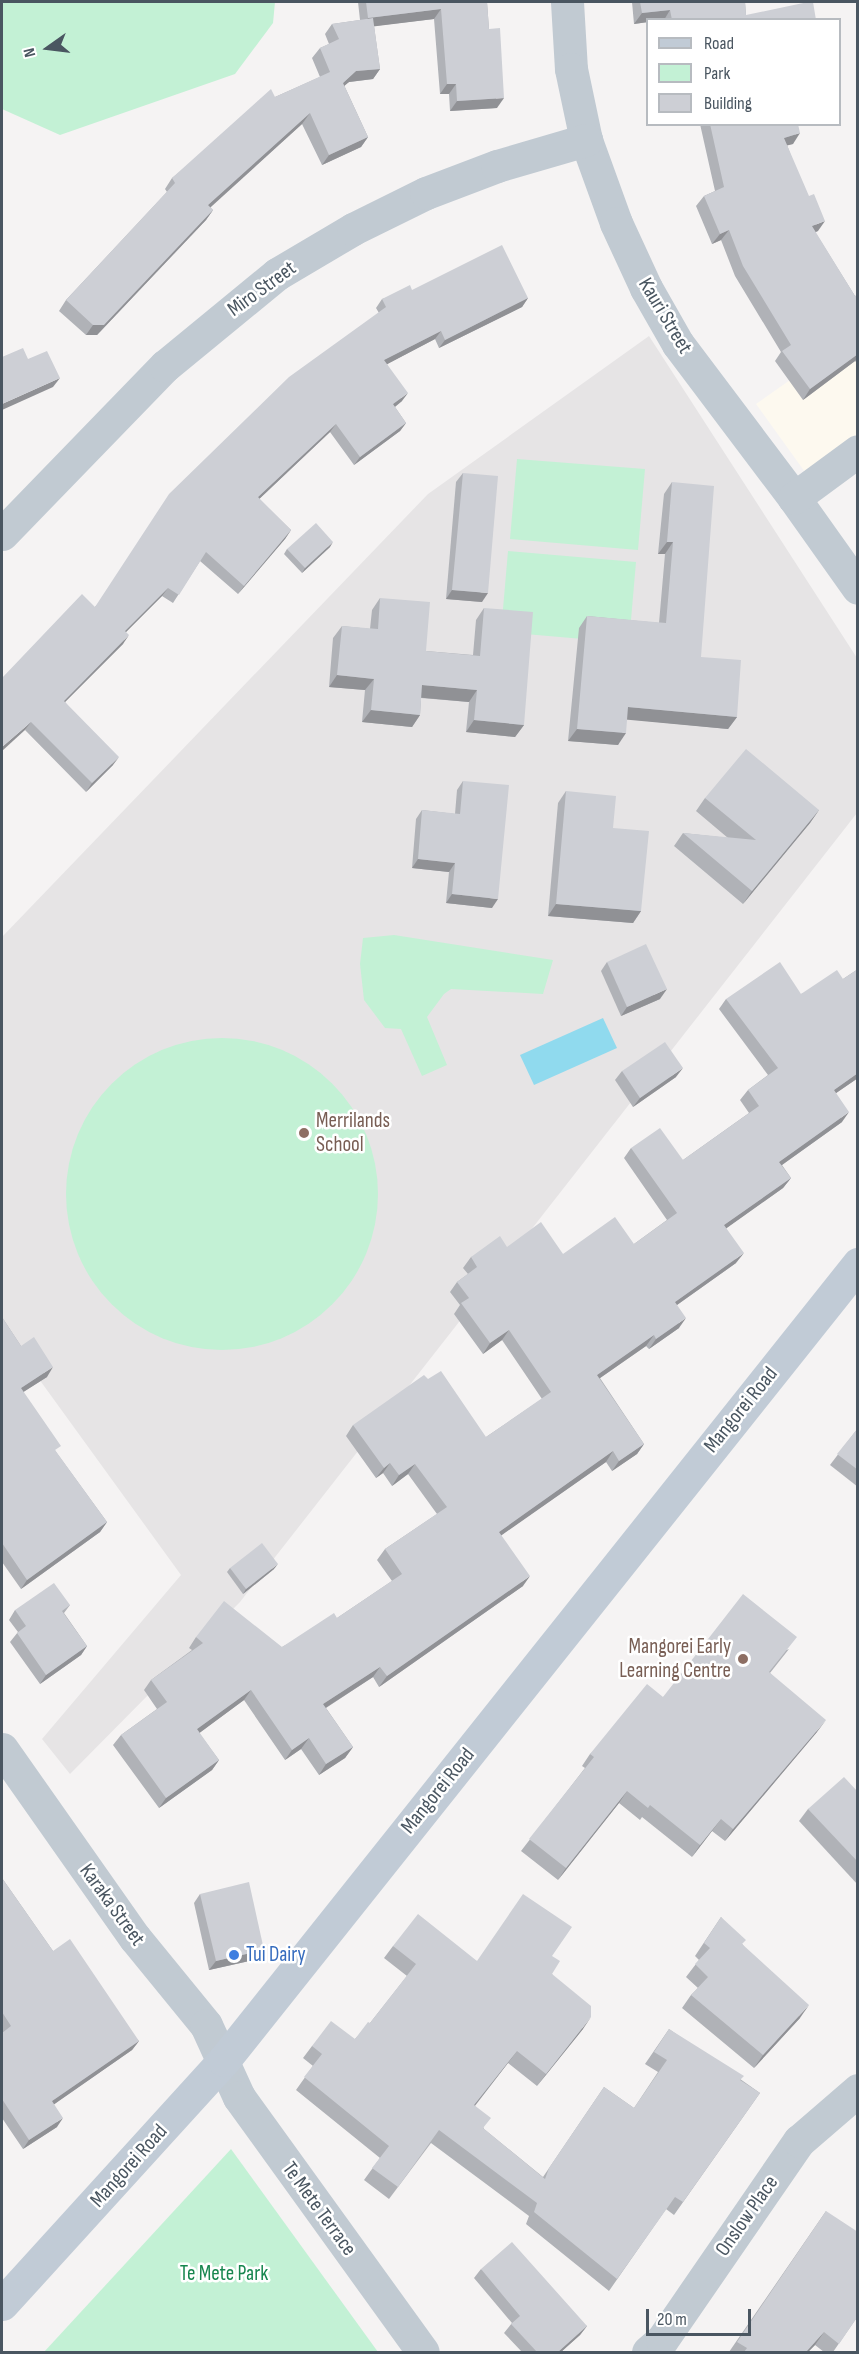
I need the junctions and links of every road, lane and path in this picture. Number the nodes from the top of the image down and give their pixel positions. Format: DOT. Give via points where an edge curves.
graph roads {
  1 [pos="567,2"];
  2 [pos="586,140"];
  3 [pos="858,451"];
  4 [pos="794,498"];
  5 [pos="2,534"];
  6 [pos="858,588"];
  7 [pos="858,1264"];
  8 [pos="2,1749"];
  9 [pos="224,2060"];
  10 [pos="858,2090"];
  11 [pos="2,2304"];
  12 [pos="423,2352"];
  13 [pos="648,2352"];
  1 -- 2 [label="street, Kauri Street" via="571,69"];
  2 -- 4 [label="street, Kauri Street" via="616,223 678,344"];
  2 -- 5 [label="street, Miro Street" via="497,166 426,193 353,229 277,274 165,366"];
  3 -- 4 [label="street"];
  4 -- 6 [label="street, Kauri Street"];
  7 -- 9 [label="main road, Mangorei Road"];
  8 -- 9 [label="street, Karaka Street" via="135,1938 206,2025"];
  9 -- 11 [label="main road, Mangorei Road"];
  9 -- 12 [label="street, Te Mete Terrace" via="239,2097"];
  10 -- 13 [label="street, Onslow Place" via="799,2141 662,2340"];
}
